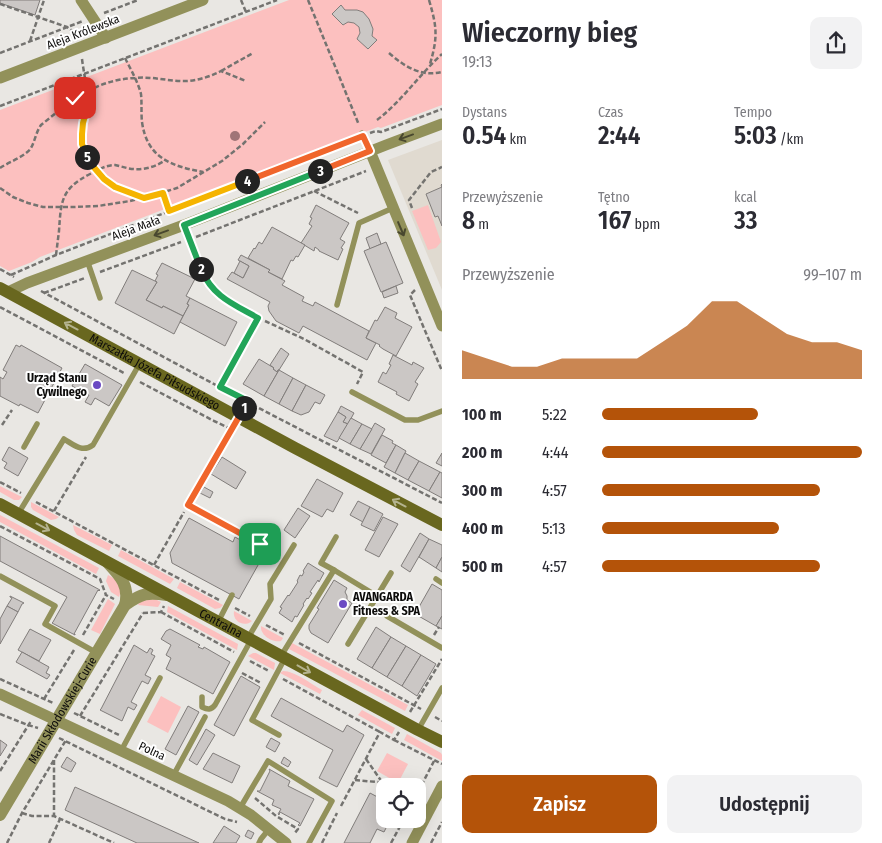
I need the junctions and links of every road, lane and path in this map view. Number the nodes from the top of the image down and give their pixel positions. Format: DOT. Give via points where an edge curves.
graph roads {
  1 [pos="44,0"];
  2 [pos="81,0"];
  3 [pos="138,0"];
  4 [pos="203,0"];
  5 [pos="241,0"];
  6 [pos="277,0"];
  7 [pos="308,0"];
  8 [pos="429,0"];
  9 [pos="0,4"];
  10 [pos="246,12"];
  11 [pos="38,18"];
  12 [pos="93,18"];
  13 [pos="67,27"];
  14 [pos="79,37"];
  15 [pos="106,38"];
  16 [pos="30,41"];
  17 [pos="0,53"];
  18 [pos="253,53"];
  19 [pos="389,53"];
  20 [pos="442,54"];
  21 [pos="125,58"];
  22 [pos="430,65"];
  23 [pos="222,71"];
  24 [pos="442,72"];
  25 [pos="422,73"];
  26 [pos="84,74"];
  27 [pos="0,78"];
  28 [pos="134,78"];
  29 [pos="246,80"];
  30 [pos="87,91"];
  31 [pos="0,106"];
  32 [pos="442,109"];
  33 [pos="377,120"];
  34 [pos="265,122"];
  35 [pos="442,124"];
  36 [pos="363,134"];
  37 [pos="370,151"];
  38 [pos="164,161"];
  39 [pos="376,167"];
  40 [pos="442,167"];
  41 [pos="0,168"];
  42 [pos="96,171"];
  43 [pos="204,172"];
  44 [pos="0,188"];
  45 [pos="314,191"];
  46 [pos="163,193"];
  47 [pos="144,198"];
  48 [pos="60,207"];
  49 [pos="393,208"];
  50 [pos="412,208"];
  51 [pos="169,211"];
  52 [pos="368,219"];
  53 [pos="184,225"];
  54 [pos="190,239"];
  55 [pos="56,254"];
  56 [pos="87,260"];
  57 [pos="0,270"];
  58 [pos="6,273"];
  59 [pos="10,275"];
  60 [pos="92,275"];
  61 [pos="27,283"];
  62 [pos="4,286"];
  63 [pos="44,293"];
  64 [pos="100,298"];
  65 [pos="338,305"];
  66 [pos="258,318"];
  67 [pos="442,326"];
  68 [pos="140,363"];
  69 [pos="220,387"];
  70 [pos="352,392"];
  71 [pos="248,401"];
  72 [pos="12,410"];
  73 [pos="442,411"];
  74 [pos="239,417"];
  75 [pos="37,424"];
  76 [pos="2,425"];
  77 [pos="93,445"];
  78 [pos="24,447"];
  79 [pos="0,504"];
  80 [pos="442,504"];
  81 [pos="188,505"];
  82 [pos="54,511"];
  83 [pos="18,514"];
  84 [pos="442,525"];
  85 [pos="0,526"];
  86 [pos="336,537"];
  87 [pos="294,545"];
  88 [pos="255,554"];
  89 [pos="108,563"];
  90 [pos="154,565"];
  91 [pos="334,570"];
  92 [pos="391,573"];
  93 [pos="0,576"];
  94 [pos="106,595"];
  95 [pos="169,595"];
  96 [pos="232,595"];
  97 [pos="377,596"];
  98 [pos="125,605"];
  99 [pos="388,616"];
  100 [pos="218,622"];
  101 [pos="249,639"];
  102 [pos="78,642"];
  103 [pos="348,644"];
  104 [pos="442,648"];
  105 [pos="97,653"];
  106 [pos="283,657"];
  107 [pos="442,659"];
  108 [pos="235,669"];
  109 [pos="160,678"];
  110 [pos="0,679"];
  111 [pos="269,688"];
  112 [pos="442,688"];
  113 [pos="0,694"];
  114 [pos="202,697"];
  115 [pos="44,698"];
  116 [pos="64,708"];
  117 [pos="36,711"];
  118 [pos="0,714"];
  119 [pos="80,716"];
  120 [pos="205,717"];
  121 [pos="56,721"];
  122 [pos="404,723"];
  123 [pos="28,725"];
  124 [pos="418,730"];
  125 [pos="49,733"];
  126 [pos="279,735"];
  127 [pos="394,740"];
  128 [pos="442,742"];
  129 [pos="121,751"];
  130 [pos="366,759"];
  131 [pos="54,760"];
  132 [pos="434,761"];
  133 [pos="442,764"];
  134 [pos="0,771"];
  135 [pos="173,776"];
  136 [pos="379,778"];
  137 [pos="424,778"];
  138 [pos="355,780"];
  139 [pos="376,782"];
  140 [pos="442,786"];
  141 [pos="240,808"];
  142 [pos="22,813"];
  143 [pos="0,815"];
  144 [pos="54,816"];
  145 [pos="60,819"];
  146 [pos="442,822"];
  147 [pos="244,823"];
  148 [pos="399,828"];
  149 [pos="269,829"];
  150 [pos="49,843"];
  151 [pos="114,843"];
  152 [pos="259,843"];
  153 [pos="286,843"];
  154 [pos="309,843"];
  155 [pos="322,843"];
  156 [pos="391,843"];
  157 [pos="412,843"];
  158 [pos="431,843"];
  1 -- 11 [label="path"];
  2 -- 12 [label="street"];
  3 -- 12 [label="path"];
  4 -- 15 [label="street, Aleja Królewska"];
  5 -- 10 [label="path"];
  6 -- 10 [label="path"];
  7 -- 36 [label="path"];
  8 -- 22 [label="path" via="436,36"];
  9 -- 11 [label="path"];
  10 -- 21 [label="path"];
  11 -- 13 [label="path"];
  11 -- 16 [label="path"];
  12 -- 13 [label="path"];
  12 -- 15 [label="street"];
  13 -- 14 [label="path"];
  13 -- 16 [label="path"];
  15 -- 27 [label="street, Aleja Królewska"];
  16 -- 17 [label="path"];
  18 -- 23 [label="path"];
  19 -- 25 [label="path" via="400,63"];
  20 -- 22 [label="path"];
  21 -- 26 [label="path"];
  21 -- 28 [label="path"];
  22 -- 25 [label="path"];
  23 -- 28 [label="path" via="188,81"];
  23 -- 29 [label="path"];
  24 -- 25 [label="path"];
  25 -- 33 [label="path"];
  26 -- 30 [label="path"];
  26 -- 31 [label="path"];
  28 -- 30 [label="path"];
  28 -- 38 [label="path" via="140,92 146,136"];
  30 -- 41 [label="path" via="38,129 27,152"];
  30 -- 42 [label="path" via="82,144"];
  32 -- 36 [label="path" via="382,132"];
  34 -- 43 [label="path" via="243,144"];
  35 -- 37 [label="street, Aleja Mała, one-way"];
  36 -- 37 [label="lane"];
  36 -- 51 [label="path"];
  37 -- 39 [label="street"];
  37 -- 53 [label="street, Aleja Mała"];
  38 -- 42 [label="path" via="143,169 117,165"];
  38 -- 43 [label="path"];
  39 -- 45 [label="path"];
  39 -- 49 [label="street"];
  40 -- 50 [label="path" via="431,172 409,200"];
  42 -- 47 [label="path" via="115,187"];
  42 -- 48 [label="path" via="72,185"];
  43 -- 46 [label="path"];
  44 -- 48 [label="path" via="28,203"];
  45 -- 52 [label="path"];
  45 -- 54 [label="path"];
  46 -- 47 [label="path"];
  46 -- 51 [label="path"];
  47 -- 48 [label="path" via="98,206"];
  48 -- 55 [label="path"];
  49 -- 52 [label="lane"];
  49 -- 67 [label="street, one-way"];
  51 -- 55 [label="path"];
  52 -- 65 [label="lane" via="359,223"];
  53 -- 54 [label="lane"];
  53 -- 56 [label="street, Aleja Mała, one-way"];
  54 -- 60 [label="path"];
  54 -- 66 [label="lane" via="211,288"];
  55 -- 59 [label="path"];
  56 -- 60 [label="lane"];
  56 -- 61 [label="street, Aleja Mała"];
  57 -- 58 [label="path"];
  58 -- 59 [label="path"];
  58 -- 62 [label="path"];
  59 -- 61 [label="path"];
  60 -- 63 [label="path"];
  60 -- 64 [label="lane"];
  61 -- 62 [label="street, Aleja Mała"];
  61 -- 63 [label="path"];
  68 -- 62 [label="main road, Marszałka Józefa Piłsudskiego, one-way"];
  63 -- 69 [label="path"];
  66 -- 69 [label="path"];
  66 -- 70 [label="path" via="304,338 364,372"];
  68 -- 74 [label="main road, Marszałka Józefa Piłsudskiego"];
  68 -- 77 [label="lane"];
  69 -- 71 [label="path"];
  70 -- 73 [label="lane" via="405,420 418,420"];
  71 -- 74 [label="path"];
  71 -- 80 [label="path"];
  72 -- 76 [label="path"];
  74 -- 81 [label="path"];
  84 -- 74 [label="main road, Marszałka Józefa Piłsudskiego, one-way"];
  75 -- 78 [label="lane"];
  77 -- 82 [label="path"];
  77 -- 83 [label="lane" via="80,448 64,439"];
  79 -- 83 [label="main road, Centralna"];
  81 -- 88 [label="lane" via="260,544"];
  81 -- 90 [label="path"];
  83 -- 89 [label="main road, Centralna, one-way"];
  85 -- 94 [label="path" via="100,579"];
  86 -- 91 [label="lane" via="320,563"];
  87 -- 101 [label="lane" via="270,584 271,599"];
  89 -- 95 [label="main road, Centralna"];
  89 -- 98 [label="street" via="125,585 128,597"];
  91 -- 97 [label="lane"];
  91 -- 106 [label="lane"];
  92 -- 97 [label="lane"];
  93 -- 102 [label="lane" via="55,606 45,624"];
  94 -- 98 [label="path"];
  94 -- 102 [label="path"];
  95 -- 98 [label="street" via="148,593"];
  95 -- 98 [label="path" via="161,612 143,613"];
  95 -- 100 [label="main road, Centralna"];
  96 -- 100 [label="lane"];
  97 -- 103 [label="lane"];
  98 -- 105 [label="street, Marii Skłodowskiej-Curie"];
  99 -- 104 [label="lane"];
  100 -- 101 [label="main road, Centralna"];
  101 -- 106 [label="main road, Centralna"];
  101 -- 108 [label="lane"];
  102 -- 105 [label="lane"];
  102 -- 115 [label="path"];
  105 -- 116 [label="street, Marii Skłodowskiej-Curie"];
  106 -- 111 [label="lane"];
  106 -- 122 [label="main road, Centralna, one-way"];
  107 -- 122 [label="path"];
  108 -- 111 [label="path"];
  108 -- 114 [label="lane" via="212,709 202,707"];
  109 -- 129 [label="lane"];
  110 -- 115 [label="path"];
  111 -- 126 [label="lane" via="252,720"];
  112 -- 124 [label="lane"];
  113 -- 117 [label="street, Polna"];
  115 -- 116 [label="path"];
  115 -- 117 [label="path"];
  116 -- 119 [label="path"];
  116 -- 121 [label="street, Marii Skłodowskiej-Curie"];
  117 -- 121 [label="street, Polna"];
  117 -- 123 [label="path"];
  118 -- 123 [label="path"];
  120 -- 135 [label="lane"];
  121 -- 125 [label="street, Marii Skłodowskiej-Curie"];
  121 -- 129 [label="street, Polna"];
  122 -- 124 [label="main road, Centralna"];
  122 -- 127 [label="path"];
  123 -- 125 [label="path"];
  123 -- 134 [label="path"];
  124 -- 128 [label="main road, Centralna"];
  125 -- 143 [label="street, Marii Skłodowskiej-Curie"];
  125 -- 147 [label="path" via="225,819"];
  127 -- 130 [label="path" via="380,732"];
  127 -- 132 [label="path"];
  129 -- 135 [label="street, Polna"];
  130 -- 136 [label="path"];
  130 -- 138 [label="path"];
  131 -- 144 [label="path"];
  132 -- 133 [label="path"];
  132 -- 137 [label="path"];
  135 -- 141 [label="street, Polna"];
  138 -- 139 [label="path"];
  138 -- 155 [label="path"];
  140 -- 157 [label="street"];
  141 -- 149 [label="street, Polna"];
  141 -- 154 [label="lane" via="268,762 332,801"];
  142 -- 144 [label="path"];
  144 -- 145 [label="path"];
  145 -- 150 [label="path"];
  145 -- 151 [label="path"];
  146 -- 158 [label="path"];
  148 -- 156 [label="path"];
  149 -- 152 [label="lane"];
  149 -- 153 [label="street, Polna"];
}
